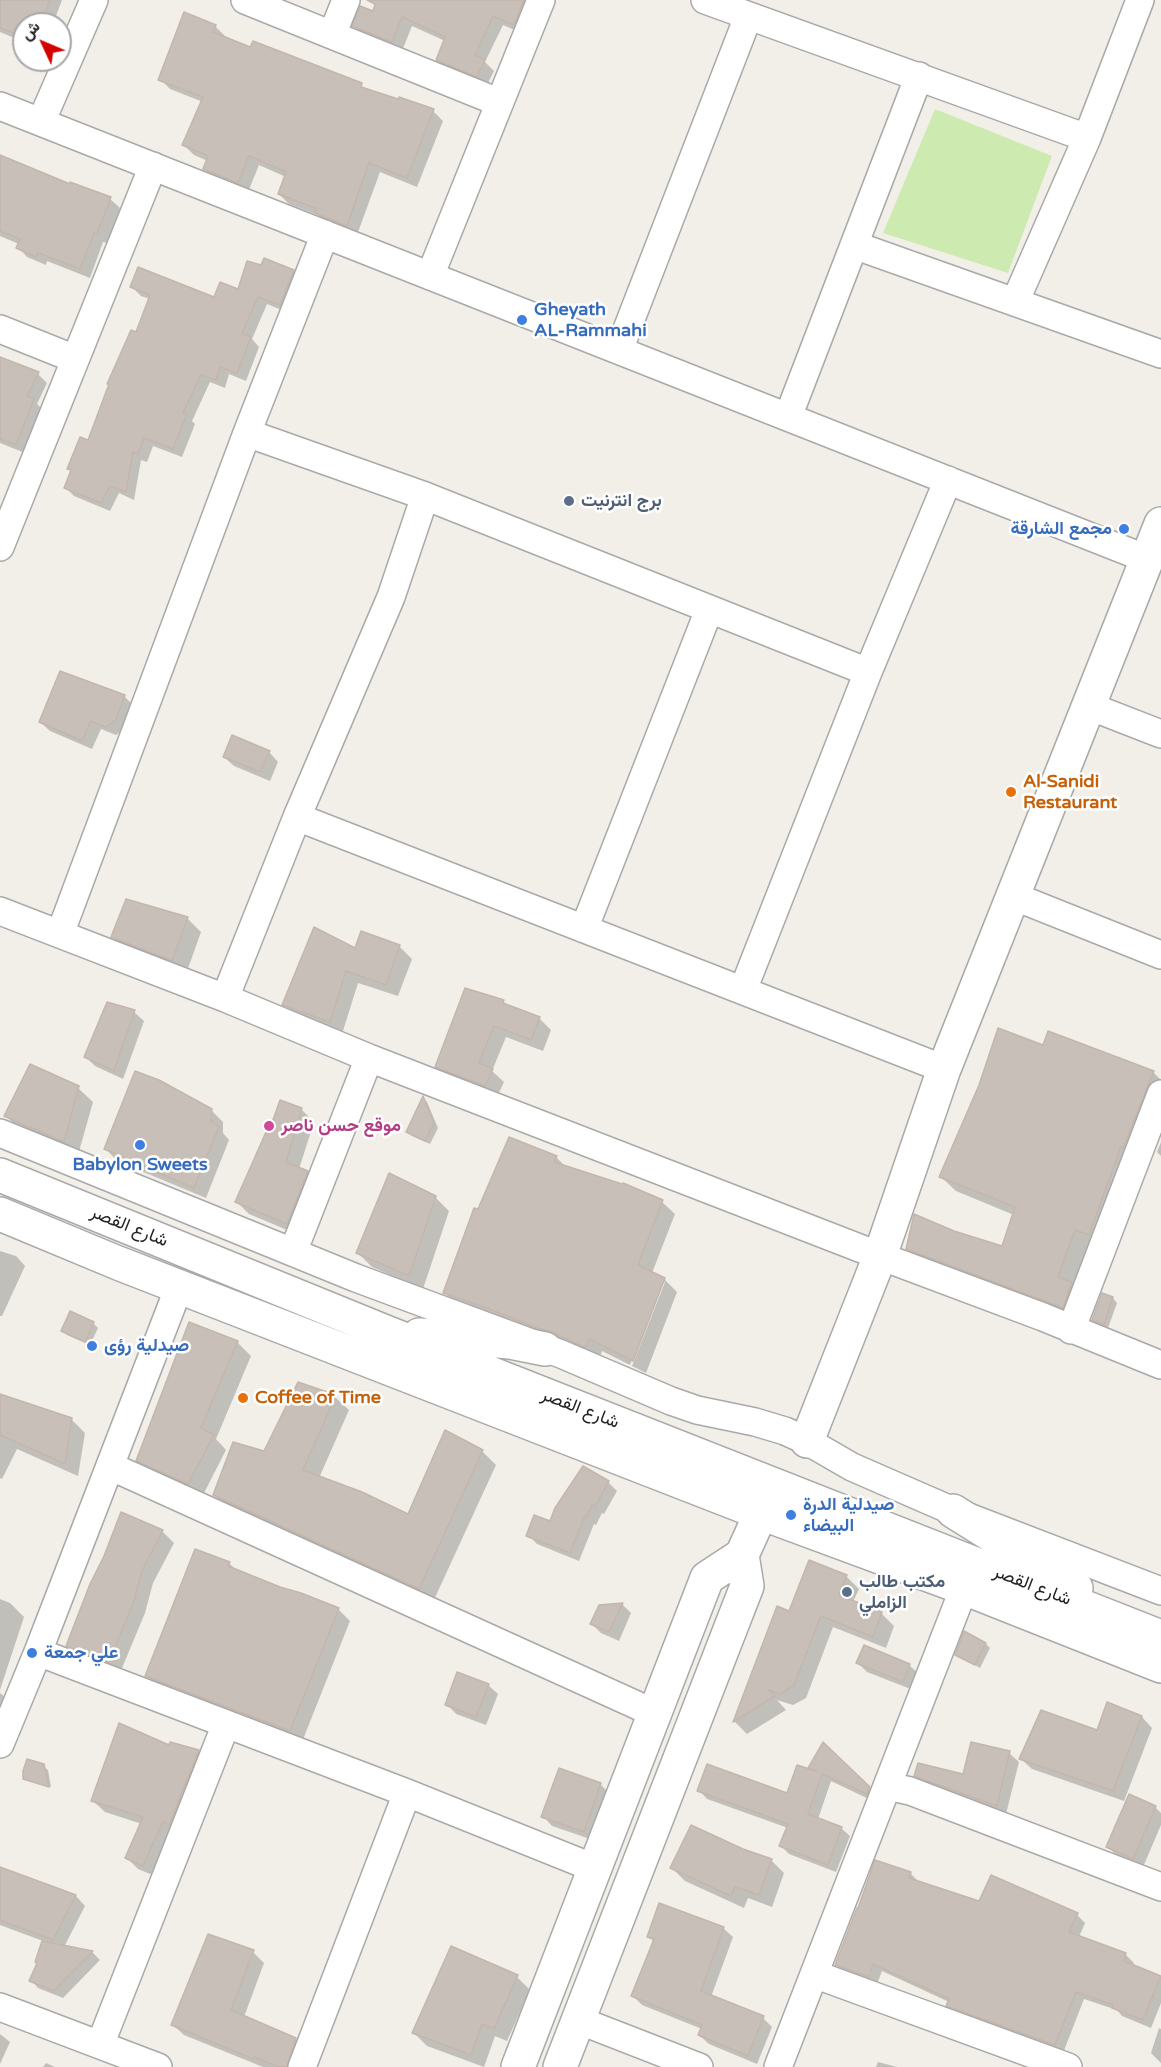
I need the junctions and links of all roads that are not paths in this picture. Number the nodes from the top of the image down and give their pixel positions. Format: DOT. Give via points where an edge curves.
graph roads {
  1 [pos="94,0"];
  2 [pos="245,0"];
  3 [pos="346,0"];
  4 [pos="541,0"];
  5 [pos="705,0"];
  6 [pos="1140,0"];
  7 [pos="748,17"];
  8 [pos="332,35"];
  9 [pos="919,76"];
  10 [pos="498,102"];
  11 [pos="0,106"];
  12 [pos="41,122"];
  13 [pos="1087,138"];
  14 [pos="153,166"];
  15 [pos="326,234"];
  16 [pos="854,245"];
  17 [pos="429,276"];
  18 [pos="1015,302"];
  19 [pos="0,329"];
  20 [pos="619,350"];
  21 [pos="1161,354"];
  22 [pos="75,359"];
  23 [pos="788,417"];
  24 [pos="247,432"];
  25 [pos="948,480"];
  26 [pos="425,496"];
  27 [pos="5,519"];
  28 [pos="1161,524"];
  29 [pos="0,547"];
  30 [pos="1147,559"];
  31 [pos="709,610"];
  32 [pos="868,672"];
  33 [pos="1089,706"];
  34 [pos="1161,734"];
  35 [pos="297,817"];
  36 [pos="1013,896"];
  37 [pos="0,911"];
  38 [pos="584,929"];
  39 [pos="60,934"];
  40 [pos="1161,955"];
  41 [pos="742,990"];
  42 [pos="225,998"];
  43 [pos="369,1058"];
  44 [pos="944,1069"];
  45 [pos="1161,1094"];
  46 [pos="0,1133"];
  47 [pos="0,1175"];
  48 [pos="37,1189"];
  49 [pos="12,1219"];
  50 [pos="134,1228"];
  51 [pos="293,1252"];
  52 [pos="880,1256"];
  53 [pos="118,1263"];
  54 [pos="179,1287"];
  55 [pos="1071,1330"];
  56 [pos="388,1333"];
  57 [pos="545,1349"];
  58 [pos="1161,1365"];
  59 [pos="807,1440"];
  60 [pos="110,1466"];
  61 [pos="953,1510"];
  62 [pos="761,1514"];
  63 [pos="742,1555"];
  64 [pos="964,1588"];
  65 [pos="1161,1592"];
  66 [pos="1148,1632"];
  67 [pos="38,1652"];
  68 [pos="1161,1666"];
  69 [pos="654,1713"];
  70 [pos="226,1724"];
  71 [pos="0,1744"];
  72 [pos="888,1786"];
  73 [pos="407,1793"];
  74 [pos="594,1868"];
  75 [pos="1161,1887"];
  76 [pos="814,1974"];
  77 [pos="0,2007"];
  78 [pos="578,2020"];
  79 [pos="100,2045"];
  80 [pos="158,2067"];
  81 [pos="302,2067"];
  82 [pos="518,2067"];
  83 [pos="560,2067"];
  84 [pos="699,2067"];
  85 [pos="778,2067"];
  86 [pos="1068,2067"];
  1 -- 12 [label="street"];
  2 -- 8 [label="street"];
  3 -- 8 [label="street"];
  4 -- 10 [label="street"];
  5 -- 7 [label="street"];
  6 -- 13 [label="street"];
  7 -- 9 [label="street"];
  7 -- 20 [label="street"];
  8 -- 10 [label="street"];
  9 -- 13 [label="street"];
  9 -- 16 [label="street"];
  10 -- 17 [label="street"];
  11 -- 12 [label="street"];
  12 -- 14 [label="street"];
  13 -- 18 [label="street"];
  14 -- 15 [label="street"];
  14 -- 22 [label="street"];
  15 -- 17 [label="street"];
  15 -- 24 [label="street"];
  16 -- 18 [label="street"];
  16 -- 23 [label="street"];
  17 -- 20 [label="street"];
  18 -- 21 [label="street"];
  19 -- 22 [label="street"];
  20 -- 23 [label="street"];
  22 -- 27 [label="street"];
  23 -- 25 [label="street"];
  24 -- 26 [label="street"];
  24 -- 39 [label="street"];
  25 -- 30 [label="street"];
  25 -- 32 [label="street"];
  26 -- 31 [label="street"];
  26 -- 35 [label="street" via="391,597"];
  27 -- 29 [label="street"];
  28 -- 30 [label="street"];
  30 -- 33 [label="street"];
  31 -- 32 [label="street"];
  31 -- 38 [label="street"];
  32 -- 41 [label="street"];
  33 -- 34 [label="street"];
  33 -- 36 [label="street"];
  35 -- 38 [label="street"];
  35 -- 42 [label="street"];
  36 -- 40 [label="street"];
  36 -- 44 [label="street"];
  37 -- 39 [label="street"];
  38 -- 41 [label="street"];
  39 -- 42 [label="street"];
  41 -- 44 [label="street"];
  42 -- 43 [label="street"];
  43 -- 51 [label="street"];
  43 -- 52 [label="street"];
  44 -- 52 [label="street"];
  45 -- 55 [label="street"];
  46 -- 51 [label="street"];
  47 -- 48 [label="street, شارع القصر"];
  48 -- 49 [label="street" via="41,1197 35,1217"];
  48 -- 50 [label="street, شارع القصر"];
  49 -- 53 [label="street, شارع القصر"];
  50 -- 53 [label="street" via="123,1232 115,1243"];
  50 -- 56 [label="street, شارع القصر"];
  51 -- 57 [label="street"];
  52 -- 55 [label="street"];
  52 -- 59 [label="street"];
  53 -- 54 [label="street, شارع القصر"];
  54 -- 60 [label="street"];
  54 -- 62 [label="street, شارع القصر"];
  55 -- 58 [label="street"];
  56 -- 57 [label="street" via="510,1342"];
  56 -- 66 [label="street, شارع القصر"];
  57 -- 59 [label="street" via="671,1401"];
  59 -- 61 [label="street" via="852,1467"];
  60 -- 67 [label="street"];
  60 -- 69 [label="street"];
  61 -- 65 [label="street"];
  61 -- 66 [label="street"];
  62 -- 63 [label="street"];
  62 -- 64 [label="street, شارع القصر"];
  63 -- 69 [label="street" via="707,1578"];
  63 -- 78 [label="street" via="747,1586"];
  64 -- 68 [label="street, شارع القصر"];
  64 -- 72 [label="street"];
  67 -- 70 [label="street"];
  67 -- 71 [label="street"];
  69 -- 74 [label="street"];
  70 -- 73 [label="street"];
  70 -- 79 [label="street"];
  72 -- 75 [label="street"];
  72 -- 76 [label="street"];
  73 -- 74 [label="street"];
  73 -- 81 [label="street"];
  74 -- 82 [label="street"];
  76 -- 85 [label="street"];
  76 -- 86 [label="street"];
  77 -- 79 [label="street"];
  78 -- 83 [label="street"];
  78 -- 84 [label="street"];
  79 -- 80 [label="street"];
}
